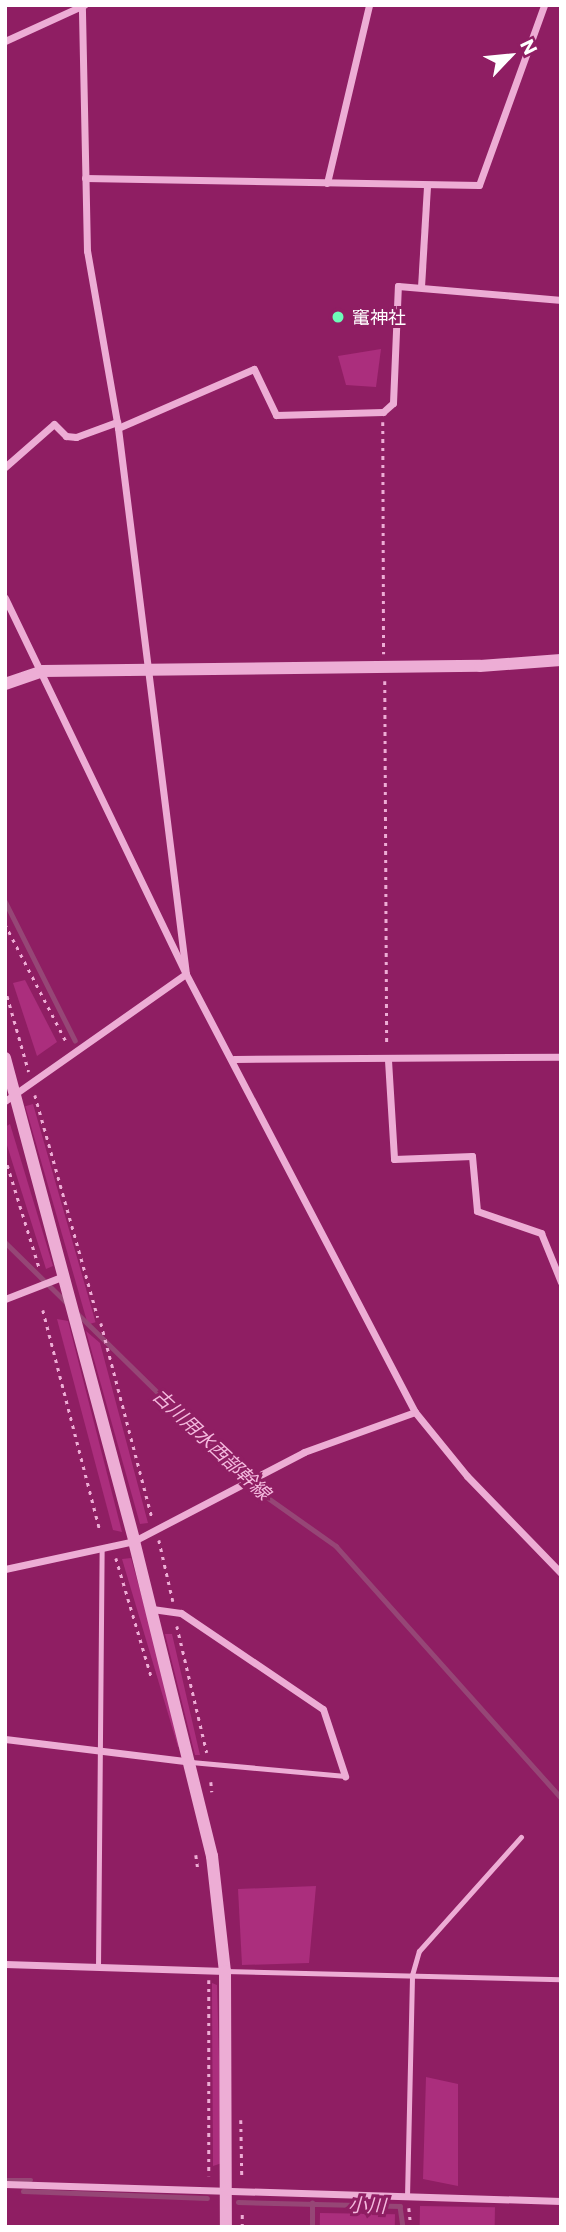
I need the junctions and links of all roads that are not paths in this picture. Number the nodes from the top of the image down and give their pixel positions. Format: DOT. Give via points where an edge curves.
graph roads {
  1 [pos="369,5"];
  2 [pos="544,5"];
  3 [pos="83,6"];
  4 [pos="5,41"];
  5 [pos="85,178"];
  6 [pos="327,183"];
  7 [pos="427,185"];
  8 [pos="421,287"];
  9 [pos="561,300"];
  10 [pos="117,425"];
  11 [pos="5,467"];
  12 [pos="5,598"];
  13 [pos="561,660"];
  14 [pos="149,668"];
  15 [pos="42,671"];
  16 [pos="5,684"];
  17 [pos="186,974"];
  18 [pos="561,1057"];
  19 [pos="5,1058"];
  20 [pos="234,1059"];
  21 [pos="387,1059"];
  22 [pos="10,1097"];
  23 [pos="64,1276"];
  24 [pos="561,1282"];
  25 [pos="5,1299"];
  26 [pos="415,1412"];
  27 [pos="134,1541"];
  28 [pos="102,1548"];
  29 [pos="5,1569"];
  30 [pos="561,1573"];
  31 [pos="152,1609"];
  32 [pos="5,1739"];
  33 [pos="100,1751"];
  34 [pos="191,1762"];
  35 [pos="345,1776"];
  36 [pos="521,1837"];
  37 [pos="5,1964"];
  38 [pos="98,1967"];
  39 [pos="225,1971"];
  40 [pos="412,1975"];
  41 [pos="561,1979"];
  42 [pos="5,2183"];
  43 [pos="226,2193"];
  44 [pos="407,2197"];
  45 [pos="561,2201"];
  46 [pos="226,2227"];
  1 -- 6 [label="street"];
  2 -- 7 [label="street" via="479,185"];
  3 -- 4 [label="street"];
  3 -- 5 [label="street"];
  5 -- 6 [label="street"];
  5 -- 10 [label="street" via="87,251"];
  6 -- 7 [label="street"];
  7 -- 8 [label="street"];
  8 -- 9 [label="street"];
  8 -- 10 [label="street" via="398,286 393,403 383,412 276,415 254,369"];
  10 -- 11 [label="street" via="76,437 66,436 54,424"];
  10 -- 14 [label="street"];
  12 -- 15 [label="street"];
  13 -- 14 [label="street" via="384,667"];
  14 -- 15 [label="street"];
  14 -- 17 [label="street"];
  15 -- 16 [label="street"];
  15 -- 17 [label="street"];
  17 -- 20 [label="street"];
  17 -- 22 [label="street"];
  18 -- 21 [label="street"];
  19 -- 22 [label="street"];
  20 -- 21 [label="street"];
  20 -- 26 [label="street"];
  21 -- 24 [label="street" via="394,1159 472,1156 477,1211 541,1234"];
  22 -- 23 [label="street"];
  23 -- 25 [label="street"];
  23 -- 27 [label="street"];
  26 -- 27 [label="street" via="304,1452"];
  26 -- 30 [label="street" via="467,1476"];
  27 -- 28 [label="street"];
  27 -- 31 [label="street"];
  28 -- 29 [label="street"];
  28 -- 33 [label="lane"];
  31 -- 34 [label="street"];
  31 -- 35 [label="street" via="181,1613 323,1709"];
  32 -- 33 [label="street"];
  33 -- 34 [label="street"];
  33 -- 38 [label="lane"];
  34 -- 35 [label="lane"];
  34 -- 39 [label="street" via="212,1856"];
  36 -- 40 [label="lane" via="450,1918 439,1923 419,1951"];
  37 -- 38 [label="street"];
  38 -- 39 [label="street"];
  39 -- 40 [label="lane"];
  39 -- 43 [label="street"];
  40 -- 41 [label="lane"];
  40 -- 44 [label="lane"];
  42 -- 43 [label="street"];
  43 -- 44 [label="street"];
  43 -- 46 [label="street"];
  44 -- 45 [label="street"];
}
